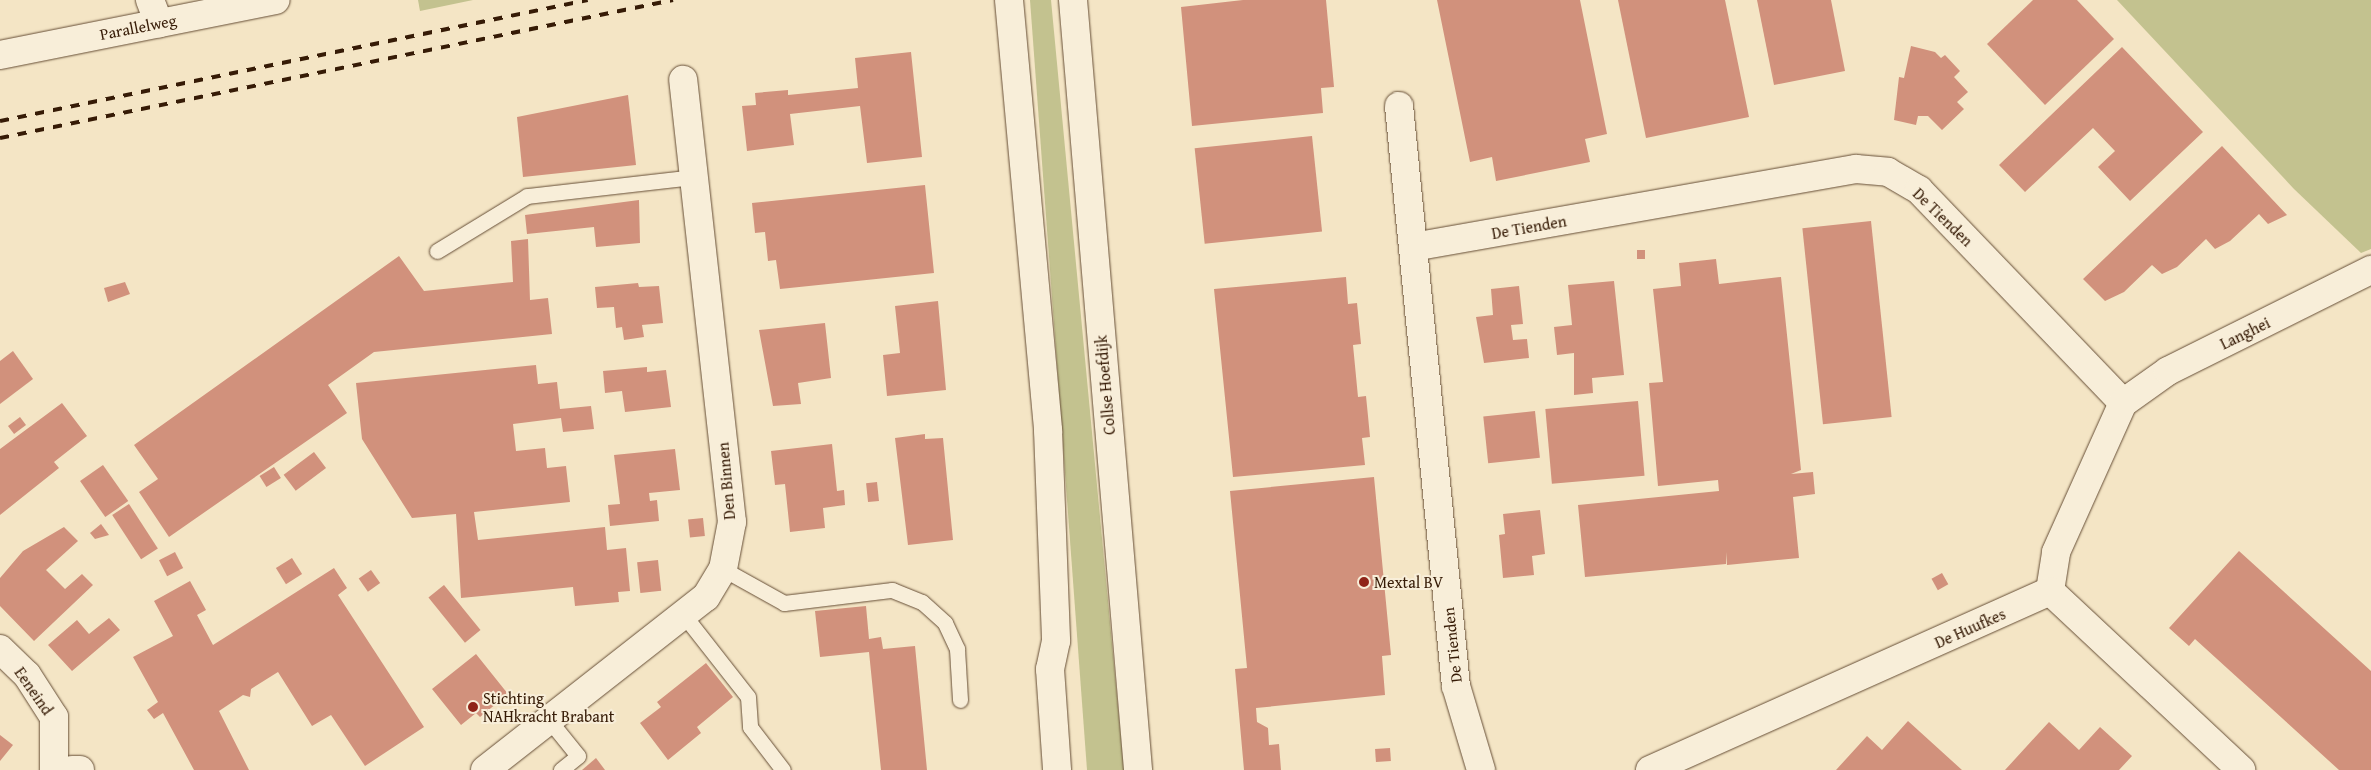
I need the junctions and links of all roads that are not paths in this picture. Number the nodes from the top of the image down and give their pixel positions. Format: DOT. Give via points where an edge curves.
graph roads {
  1 [pos="276,0"];
  2 [pos="1009,0"];
  3 [pos="1073,0"];
  4 [pos="154,11"];
  5 [pos="0,55"];
  6 [pos="683,80"];
  7 [pos="1398,106"];
  8 [pos="694,177"];
  9 [pos="1413,247"];
  10 [pos="437,251"];
  11 [pos="2371,270"];
  12 [pos="2123,403"];
  13 [pos="723,569"];
  14 [pos="2050,591"];
  15 [pos="683,614"];
  16 [pos="1056,640"];
  17 [pos="0,649"];
  18 [pos="960,700"];
  19 [pos="549,720"];
  20 [pos="54,770"];
  21 [pos="72,770"];
  22 [pos="80,770"];
  23 [pos="485,770"];
  24 [pos="561,770"];
  25 [pos="783,770"];
  26 [pos="1057,770"];
  27 [pos="1075,770"];
  28 [pos="1138,770"];
  29 [pos="1481,770"];
  30 [pos="1650,770"];
  31 [pos="2241,770"];
  1 -- 4 [label="street, Parallelweg"];
  2 -- 16 [label="street" via="1048,430"];
  3 -- 28 [label="street, Collse Hoefdijk"];
  4 -- 5 [label="street, Parallelweg"];
  6 -- 8 [label="street, Den Binnen"];
  7 -- 9 [label="street, De Tienden"];
  8 -- 10 [label="lane" via="527,196"];
  8 -- 13 [label="street, Den Binnen" via="732,522"];
  9 -- 12 [label="street, De Tienden" via="1856,170 1888,172 1919,190"];
  9 -- 29 [label="street, De Tienden" via="1456,686"];
  11 -- 12 [label="street, Langhei" via="2168,371"];
  12 -- 14 [label="street" via="2056,552"];
  13 -- 15 [label="street, Den Binnen" via="706,597"];
  13 -- 18 [label="lane" via="784,603 892,590 922,602 946,623 957,649"];
  14 -- 30 [label="street, De Huufkes"];
  14 -- 31 [label="street"];
  15 -- 19 [label="street, Den Binnen"];
  15 -- 25 [label="lane" via="748,697 750,727"];
  16 -- 26 [label="street" via="1050,669"];
  16 -- 27 [label="street" via="1066,668"];
  17 -- 20 [label="street, Eeneind" via="27,675 54,717"];
  19 -- 23 [label="street, Den Binnen"];
  19 -- 24 [label="lane" via="578,756"];
  21 -- 22 [label="street"];
}
